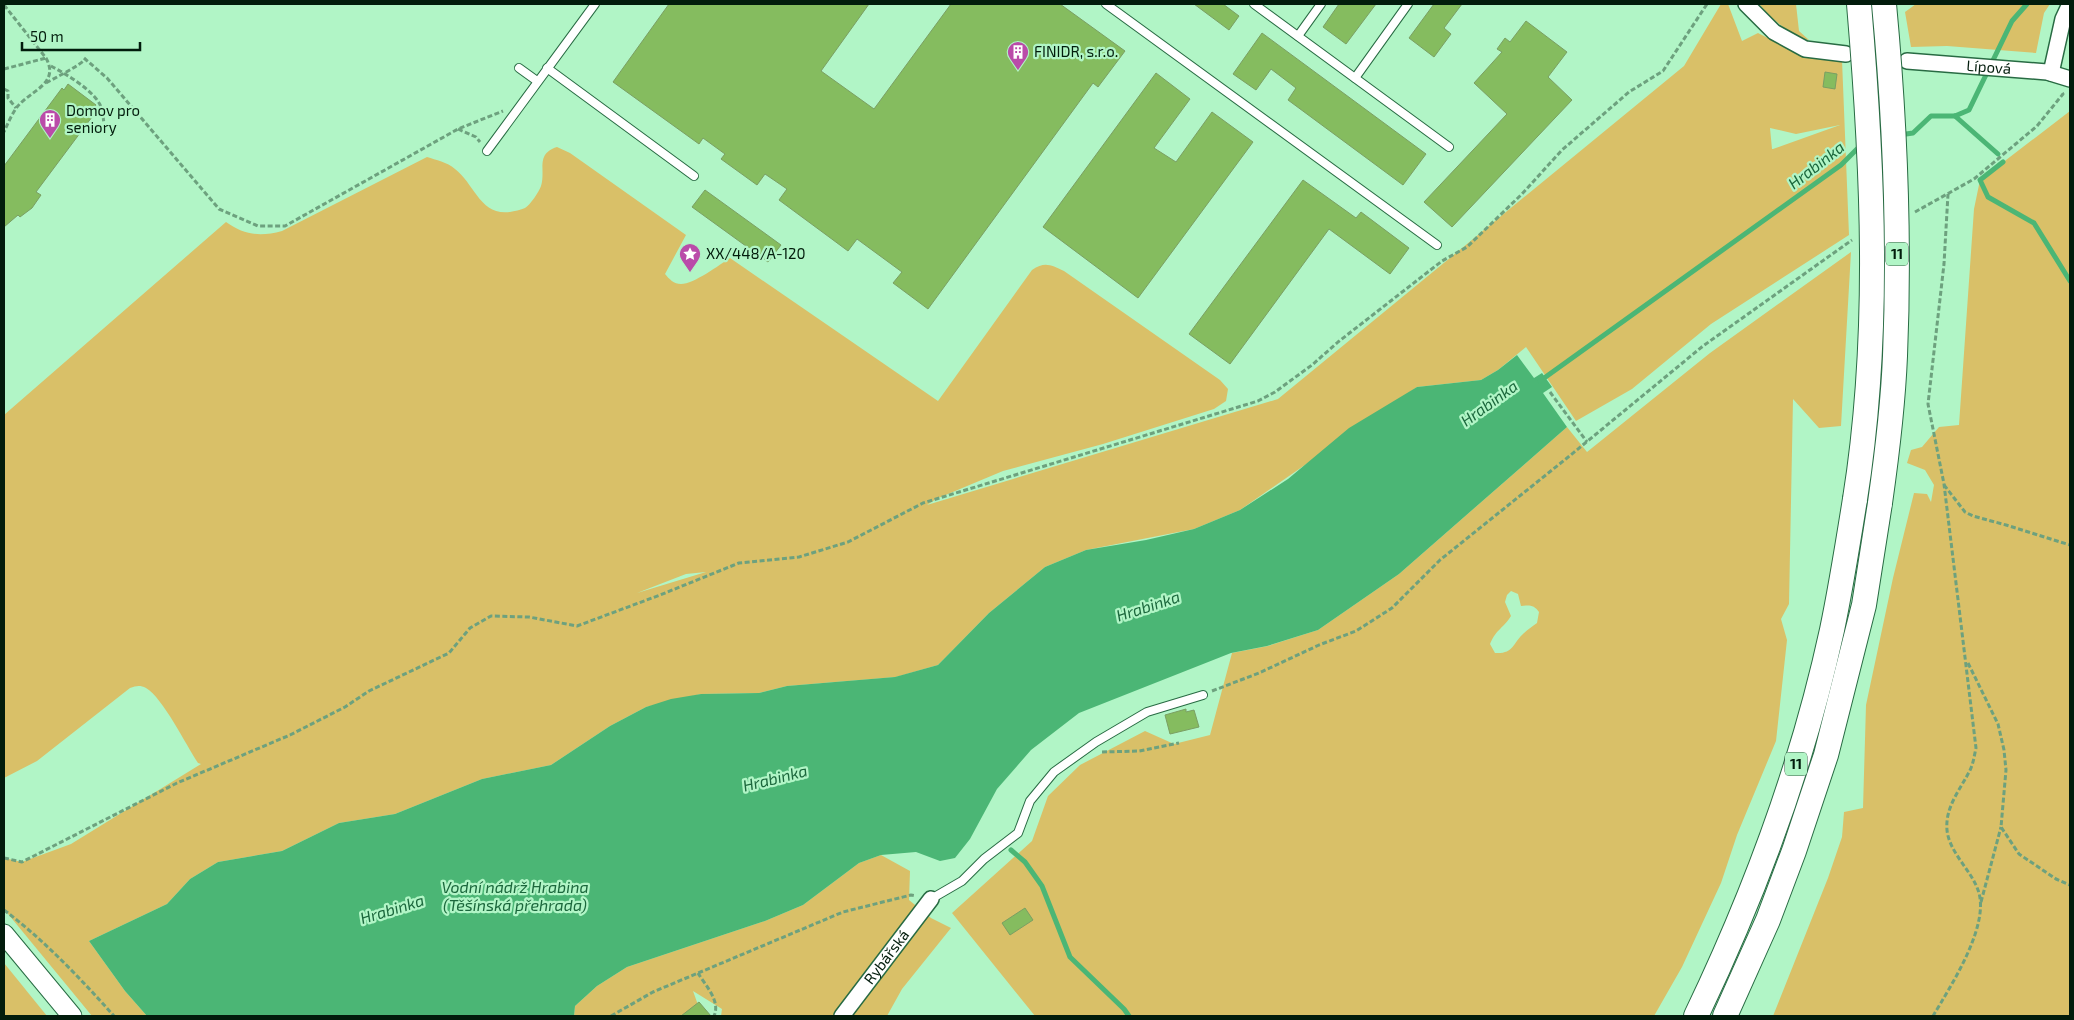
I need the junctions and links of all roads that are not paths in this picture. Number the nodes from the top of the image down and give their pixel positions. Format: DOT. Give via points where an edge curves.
graph roads {
  1 [pos="595,4"];
  2 [pos="1106,4"];
  3 [pos="1254,4"];
  4 [pos="1321,4"];
  5 [pos="1408,4"];
  6 [pos="1746,4"];
  7 [pos="1860,4"];
  8 [pos="1884,4"];
  9 [pos="2070,4"];
  10 [pos="1298,36"];
  11 [pos="1846,54"];
  12 [pos="1907,61"];
  13 [pos="519,68"];
  14 [pos="548,68"];
  15 [pos="2051,73"];
  16 [pos="1355,78"];
  17 [pos="2070,79"];
  18 [pos="538,82"];
  19 [pos="1449,147"];
  20 [pos="487,151"];
  21 [pos="694,176"];
  22 [pos="1437,245"];
  23 [pos="1203,695"];
  24 [pos="931,899"];
  25 [pos="4,934"];
  26 [pos="72,1016"];
  27 [pos="842,1016"];
  28 [pos="1696,1016"];
  29 [pos="1725,1016"];
  1 -- 14 [label="lane"];
  2 -- 22 [label="lane"];
  3 -- 10 [label="lane"];
  4 -- 10 [label="lane"];
  5 -- 16 [label="lane"];
  6 -- 11 [label="street" via="1774,32 1805,49"];
  7 -- 28 [label="highway, 11, bridge" via="1873,223 1865,427 1855,499 1831,631 1806,732 1763,860"];
  8 -- 29 [label="highway, 11, bridge" via="1894,123 1898,237 1895,358 1889,435 1864,605 1826,755 1794,851 1768,920"];
  9 -- 15 [label="street" via="2063,19"];
  10 -- 16 [label="lane"];
  12 -- 15 [label="street, Lípová"];
  13 -- 18 [label="lane"];
  14 -- 18 [label="lane"];
  14 -- 21 [label="lane"];
  15 -- 17 [label="street, Lípová"];
  16 -- 19 [label="lane"];
  18 -- 20 [label="lane"];
  23 -- 24 [label="lane" via="1147,712 1054,772 1030,801 1018,833 962,881"];
  24 -- 27 [label="street, Rybářská"];
  25 -- 26 [label="street"];
}
